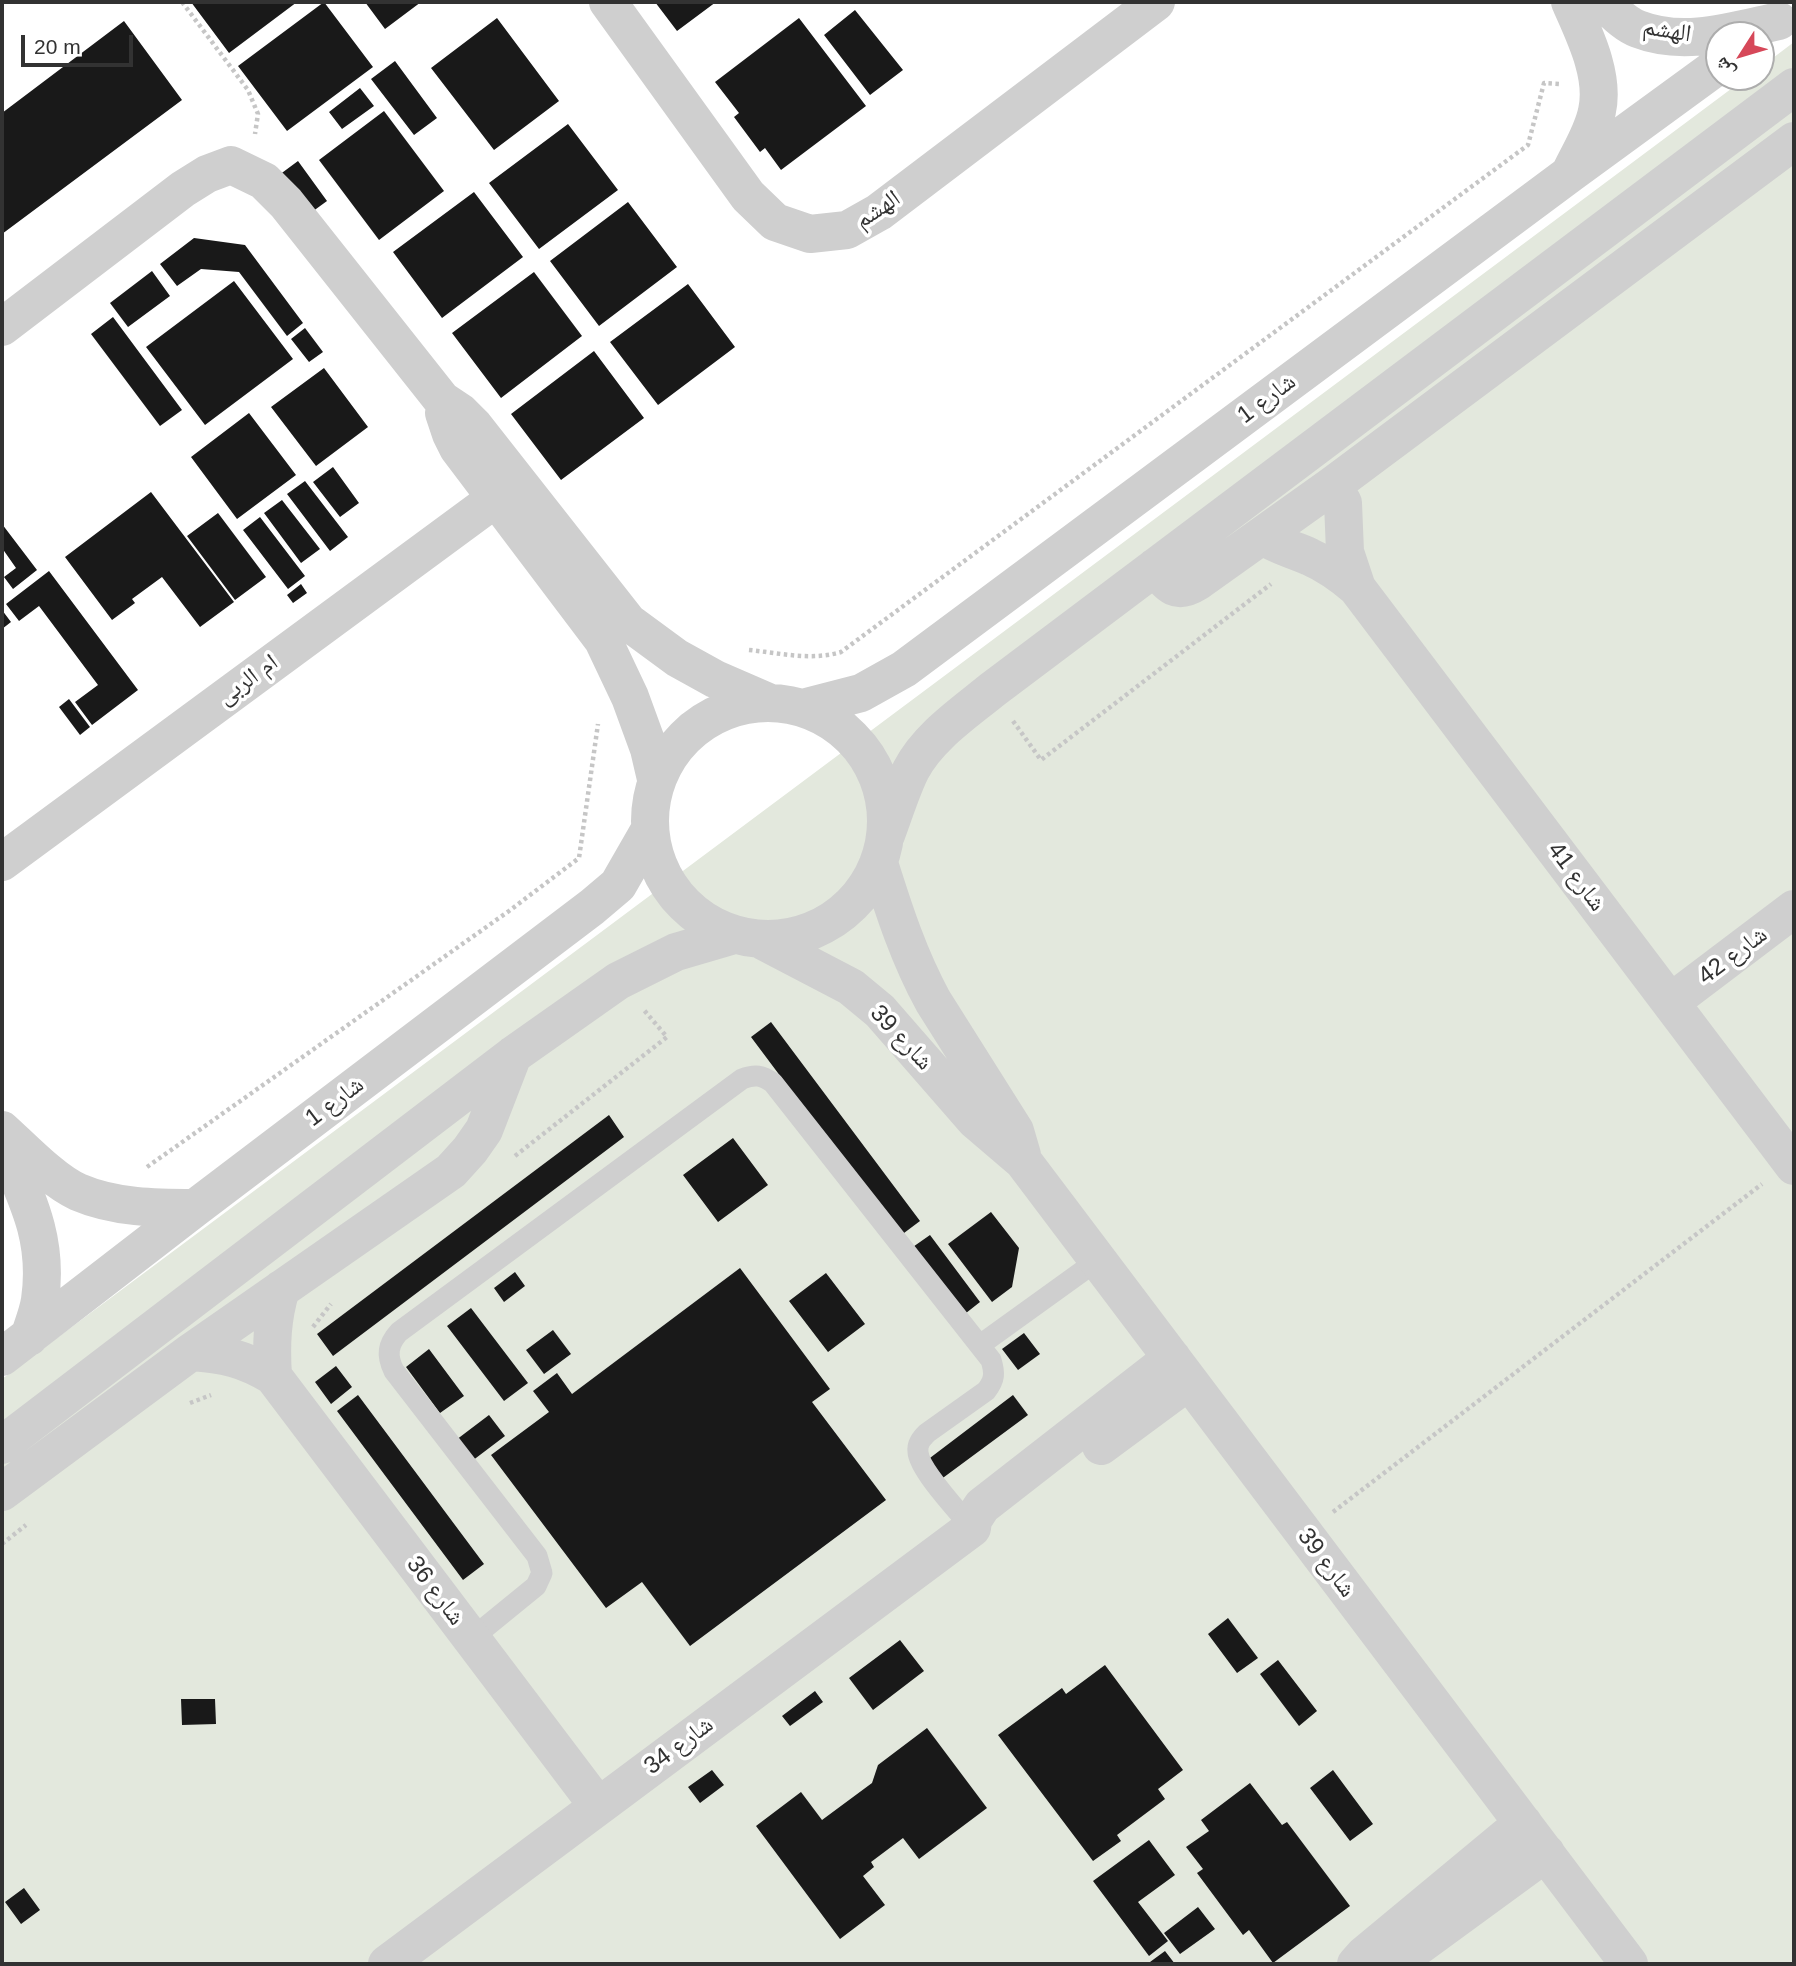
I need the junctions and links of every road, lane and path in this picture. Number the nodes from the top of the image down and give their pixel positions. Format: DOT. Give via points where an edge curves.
graph roads {
  1 [pos="182,2"];
  2 [pos="608,2"];
  3 [pos="1156,2"];
  4 [pos="1570,2"];
  5 [pos="1604,2"];
  6 [pos="1778,22"];
  7 [pos="1705,75"];
  8 [pos="1794,87"];
  9 [pos="1598,89"];
  10 [pos="1794,141"];
  11 [pos="231,165"];
  12 [pos="1571,173"];
  13 [pos="2,327"];
  14 [pos="442,400"];
  15 [pos="1334,485"];
  16 [pos="495,499"];
  17 [pos="1263,537"];
  18 [pos="1308,556"];
  19 [pos="1155,567"];
  20 [pos="1357,588"];
  21 [pos="746,649"];
  22 [pos="992,690"];
  23 [pos="785,705"];
  24 [pos="599,720"];
  25 [pos="656,779"];
  26 [pos="649,831"];
  27 [pos="883,849"];
  28 [pos="2,862"];
  29 [pos="1794,909"];
  30 [pos="747,937"];
  31 [pos="1671,1002"];
  32 [pos="513,1055"];
  33 [pos="2,1130"];
  34 [pos="2,1141"];
  35 [pos="1023,1161"];
  36 [pos="1793,1164"];
  37 [pos="141,1172"];
  38 [pos="195,1208"];
  39 [pos="1098,1260"];
  40 [pos="281,1289"];
  41 [pos="980,1345"];
  42 [pos="15,1347"];
  43 [pos="191,1352"];
  44 [pos="1180,1369"];
  45 [pos="274,1376"];
  46 [pos="2,1445"];
  47 [pos="2,1492"];
  48 [pos="972,1528"];
  49 [pos="1304,1534"];
  50 [pos="471,1639"];
  51 [pos="598,1806"];
  52 [pos="1522,1823"];
  53 [pos="1545,1853"];
  54 [pos="387,1964"];
  55 [pos="1356,1964"];
  56 [pos="1394,1964"];
  57 [pos="1629,1964"];
  1 -- 11 [label="path" via="248,90 258,114 255,135"];
  2 -- 3 [label="street, الهشم" via="748,196 775,222 810,234 847,230 879,212"];
  4 -- 9 [label="street" via="1587,42"];
  5 -- 6 [label="street, الهشم" via="1636,29 1669,37 1699,38"];
  7 -- 12 [label="street, شارع 1"];
  8 -- 19 [label="street"];
  9 -- 12 [label="street" via="1598,110"];
  9 -- 21 [label="path" via="1544,83 1528,145 841,652 806,657"];
  10 -- 15 [label="street"];
  11 -- 13 [label="street" via="183,189"];
  11 -- 14 [label="street" via="264,181 286,203"];
  12 -- 23 [label="street, شارع 1" via="904,668 840,700"];
  14 -- 16 [label="street" via="454,441"];
  14 -- 23 [label="street" via="474,426 628,622 715,680"];
  15 -- 17 [label="street"];
  15 -- 20 [label="street, شارع 41" via="1343,503 1345,552"];
  16 -- 25 [label="street" via="603,640 630,697"];
  16 -- 28 [label="street, ام الربى"];
  17 -- 18 [label="street, شارع 41"];
  17 -- 19 [label="street" via="1188,588 1168,584"];
  18 -- 20 [label="street, شارع 41"];
  18 -- 22 [label="path" via="1041,760"];
  19 -- 22 [label="street"];
  20 -- 31 [label="street, شارع 41"];
  22 -- 27 [label="street" via="943,731 912,768"];
  23 -- 25 [label="street" via="721,711 682,738"];
  23 -- 27 [label="street" via="840,726 868,757 884,794"];
  24 -- 37 [label="path" via="579,858"];
  25 -- 26 [label="street"];
  26 -- 30 [label="street" via="663,876 692,913"];
  26 -- 38 [label="street, شارع 1" via="618,885 592,907"];
  27 -- 30 [label="street" via="852,905 811,932"];
  27 -- 35 [label="street, شارع 39" via="894,912 921,979 1015,1131"];
  29 -- 31 [label="street, شارع 42"];
  30 -- 32 [label="street" via="676,952 618,981"];
  30 -- 35 [label="street, شارع 39" via="851,987 880,1011 981,1126"];
  31 -- 36 [label="street, شارع 41"];
  32 -- 40 [label="street" via="484,1130 451,1171"];
  32 -- 46 [label="street"];
  33 -- 38 [label="street" via="45,1170 76,1191 147,1208"];
  34 -- 42 [label="street" via="39,1233 43,1268 39,1303"];
  35 -- 39 [label="street, شارع 39"];
  36 -- 49 [label="path"];
  38 -- 42 [label="street, شارع 1"];
  39 -- 41 [label="lane"];
  39 -- 44 [label="street, شارع 39"];
  40 -- 43 [label="street"];
  40 -- 45 [label="street" via="274,1311"];
  41 -- 48 [label="lane" via="991,1360 993,1382 926,1433 918,1454 933,1481"];
  41 -- 50 [label="lane" via="773,1083 764,1076 742,1079 392,1340 389,1361 394,1371 541,1564 536,1586"];
  43 -- 45 [label="street, شارع 36" via="240,1359"];
  43 -- 47 [label="street"];
  44 -- 48 [label="street, شارع 34" via="995,1523"];
  44 -- 49 [label="street, شارع 39"];
  45 -- 50 [label="street, شارع 36"];
  48 -- 51 [label="street, شارع 34"];
  49 -- 52 [label="street, شارع 39"];
  50 -- 51 [label="street, شارع 36"];
  51 -- 54 [label="street, شارع 34"];
  52 -- 53 [label="street, شارع 39"];
  52 -- 55 [label="street"];
  53 -- 56 [label="street"];
  53 -- 57 [label="street, شارع 39"];
}
